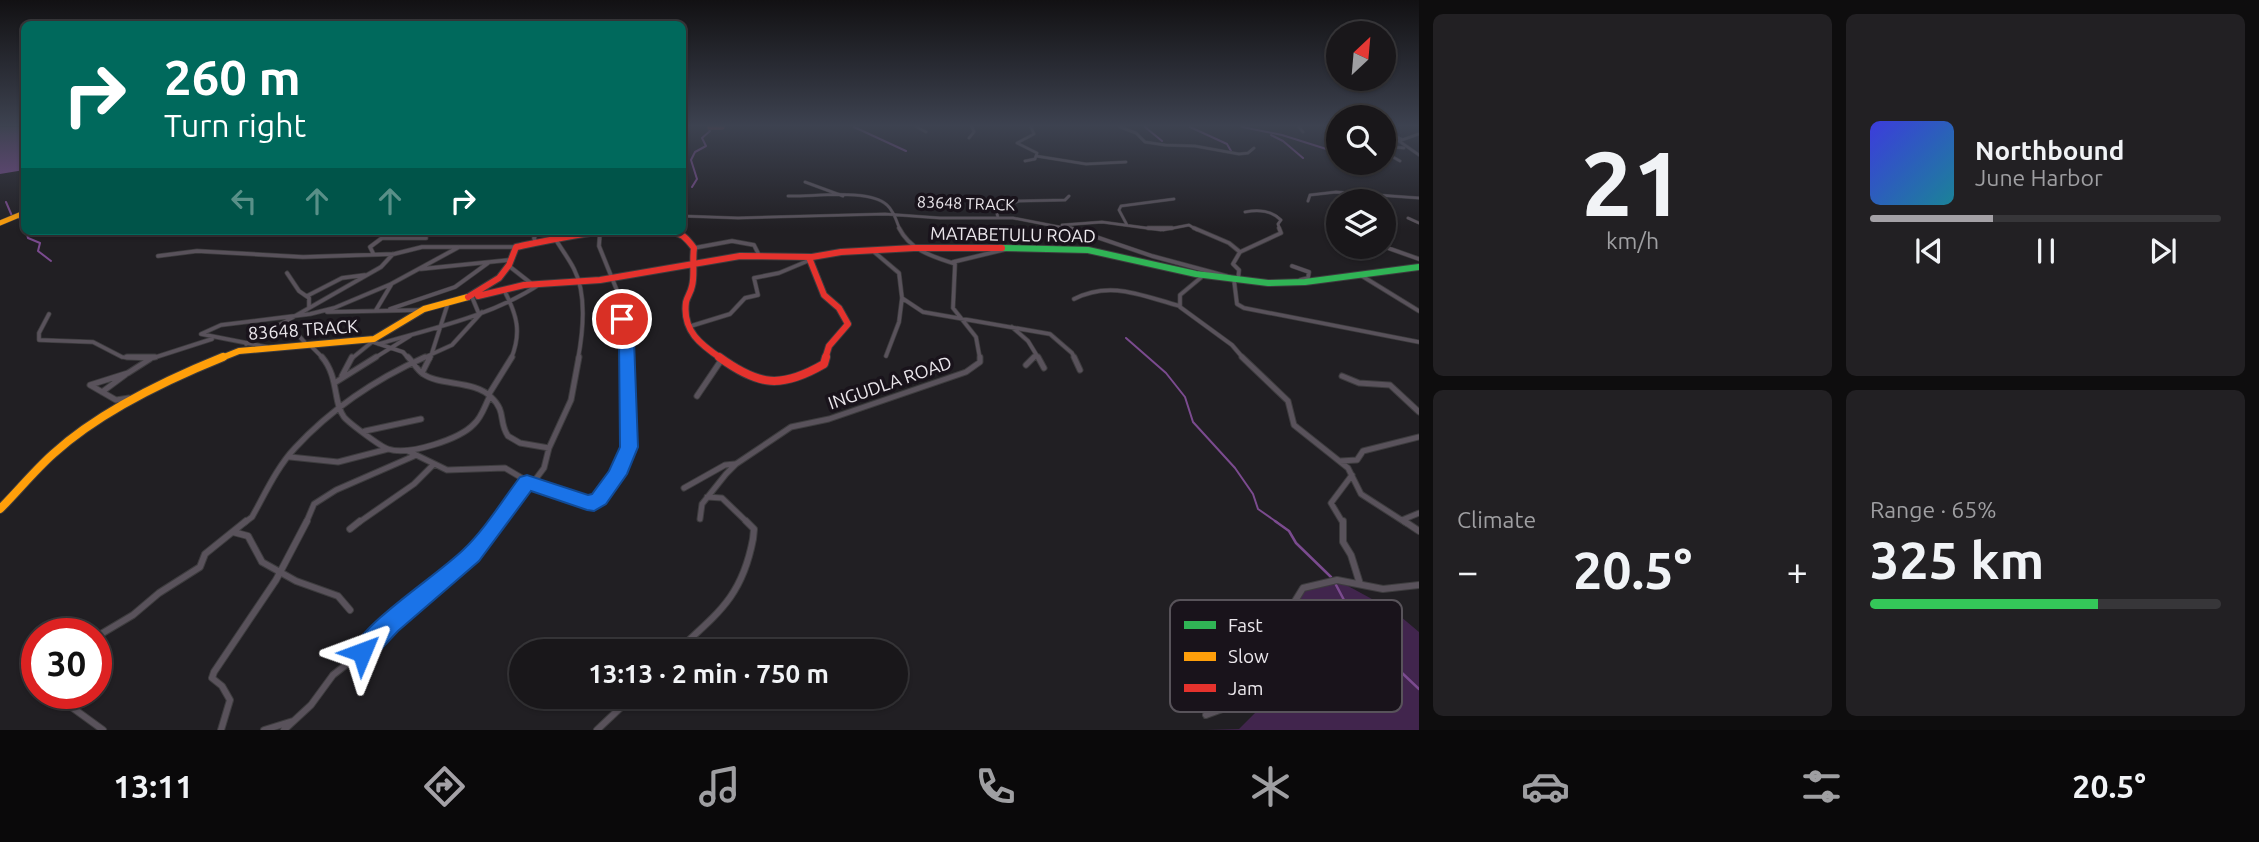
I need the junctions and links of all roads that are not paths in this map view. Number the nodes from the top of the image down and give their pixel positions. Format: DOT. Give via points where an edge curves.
graph roads {
  1 [pos="1061,161"];
  2 [pos="1109,161"];
  3 [pos="1123,161"];
  4 [pos="1126,162"];
  5 [pos="805,182"];
  6 [pos="788,196"];
  7 [pos="843,196"];
  8 [pos="1069,196"];
  9 [pos="1419,198"];
  10 [pos="1174,199"];
  11 [pos="1308,201"];
  12 [pos="1245,212"];
  13 [pos="21,214"];
  14 [pos="891,215"];
  15 [pos="686,216"];
  16 [pos="998,218"];
  17 [pos="1408,218"];
  18 [pos="0,223"];
  19 [pos="1419,223"];
  20 [pos="1061,225"];
  21 [pos="1128,225"];
  22 [pos="536,235"];
  23 [pos="571,235"];
  24 [pos="598,235"];
  25 [pos="677,235"];
  26 [pos="426,238"];
  27 [pos="556,240"];
  28 [pos="536,243"];
  29 [pos="459,247"];
  30 [pos="516,247"];
  31 [pos="1017,247"];
  32 [pos="694,248"];
  33 [pos="919,248"];
  34 [pos="873,251"];
  35 [pos="1396,251"];
  36 [pos="1240,252"];
  37 [pos="374,254"];
  38 [pos="394,254"];
  39 [pos="759,255"];
  40 [pos="158,256"];
  41 [pos="811,258"];
  42 [pos="1419,259"];
  43 [pos="953,262"];
  44 [pos="488,263"];
  45 [pos="509,263"];
  46 [pos="691,265"];
  47 [pos="1293,266"];
  48 [pos="1419,267"];
  49 [pos="413,272"];
  50 [pos="287,273"];
  51 [pos="368,274"];
  52 [pos="1204,275"];
  53 [pos="1362,276"];
  54 [pos="613,278"];
  55 [pos="1237,280"];
  56 [pos="579,282"];
  57 [pos="391,284"];
  58 [pos="536,284"];
  59 [pos="1288,284"];
  60 [pos="504,290"];
  61 [pos="307,296"];
  62 [pos="468,298"];
  63 [pos="902,298"];
  64 [pos="1074,299"];
  65 [pos="508,300"];
  66 [pos="448,303"];
  67 [pos="1180,306"];
  68 [pos="309,308"];
  69 [pos="390,309"];
  70 [pos="424,309"];
  71 [pos="375,311"];
  72 [pos="1419,311"];
  73 [pos="322,312"];
  74 [pos="481,313"];
  75 [pos="49,314"];
  76 [pos="295,316"];
  77 [pos="962,320"];
  78 [pos="442,324"];
  79 [pos="280,325"];
  80 [pos="691,326"];
  81 [pos="1011,327"];
  82 [pos="414,333"];
  83 [pos="216,338"];
  84 [pos="373,342"];
  85 [pos="1419,342"];
  86 [pos="246,344"];
  87 [pos="309,345"];
  88 [pos="267,348"];
  89 [pos="393,348"];
  90 [pos="433,354"];
  91 [pos="886,356"];
  92 [pos="1035,356"];
  93 [pos="150,359"];
  94 [pos="723,359"];
  95 [pos="413,363"];
  96 [pos="1026,365"];
  97 [pos="1044,368"];
  98 [pos="1080,370"];
  99 [pos="128,373"];
  100 [pos="422,373"];
  101 [pos="1342,376"];
  102 [pos="342,377"];
  103 [pos="336,382"];
  104 [pos="102,392"];
  105 [pos="489,395"];
  106 [pos="697,396"];
  107 [pos="137,397"];
  108 [pos="116,400"];
  109 [pos="117,409"];
  110 [pos="340,410"];
  111 [pos="1419,412"];
  112 [pos="421,419"];
  113 [pos="365,431"];
  114 [pos="1419,437"];
  115 [pos="548,448"];
  116 [pos="388,449"];
  117 [pos="408,451"];
  118 [pos="414,456"];
  119 [pos="290,457"];
  120 [pos="1339,461"];
  121 [pos="736,464"];
  122 [pos="433,465"];
  123 [pos="1352,475"];
  124 [pos="530,483"];
  125 [pos="684,488"];
  126 [pos="707,497"];
  127 [pos="0,509"];
  128 [pos="1419,513"];
  129 [pos="700,519"];
  130 [pos="1402,520"];
  131 [pos="350,529"];
  132 [pos="1419,531"];
  133 [pos="232,532"];
  134 [pos="281,571"];
  135 [pos="1360,584"];
  136 [pos="1419,585"];
  137 [pos="1297,600"];
  138 [pos="350,610"];
  139 [pos="112,626"];
  140 [pos="690,639"];
  141 [pos="74,709"];
  142 [pos="619,709"];
  143 [pos="1214,712"];
  144 [pos="1206,715"];
  145 [pos="294,721"];
  146 [pos="103,730"];
  147 [pos="221,730"];
  148 [pos="264,730"];
  149 [pos="284,730"];
  150 [pos="597,730"];
  1 -- 2 [label="street"];
  3 -- 4 [label="street"];
  5 -- 7 [label="street"];
  6 -- 7 [label="street"];
  7 -- 14 [label="street" via="882,202 890,207"];
  8 -- 16 [label="street" via="1000,205"];
  9 -- 11 [label="street" via="1332,192 1311,195"];
  10 -- 21 [label="street" via="1121,206 1119,212"];
  12 -- 36 [label="street" via="1278,216 1281,234"];
  13 -- 18 [label="street"];
  14 -- 15 [label="street, 83648 TRACK"];
  14 -- 16 [label="street, 83648 TRACK"];
  14 -- 33 [label="street" via="904,237"];
  16 -- 20 [label="street, 83648 TRACK"];
  17 -- 19 [label="street"];
  20 -- 21 [label="street"];
  20 -- 55 [label="street, 83648 TRACK"];
  21 -- 36 [label="street" via="1162,230 1192,225"];
  22 -- 28 [label="street"];
  23 -- 27 [label="street"];
  24 -- 54 [label="street"];
  25 -- 32 [label="street"];
  26 -- 37 [label="street" via="380,239 370,247"];
  27 -- 28 [label="street"];
  27 -- 56 [label="street"];
  28 -- 30 [label="street"];
  29 -- 30 [label="street"];
  29 -- 38 [label="street" via="422,247"];
  29 -- 49 [label="street"];
  30 -- 45 [label="street, 83648 TRACK"];
  31 -- 33 [label="street, MATABETULU ROAD"];
  31 -- 43 [label="street"];
  31 -- 52 [label="street, MATABETULU ROAD" via="1095,251"];
  32 -- 39 [label="street, MATABETULU ROAD" via="745,242 754,245"];
  32 -- 46 [label="street"];
  33 -- 34 [label="street, MATABETULU ROAD"];
  33 -- 43 [label="street" via="936,260"];
  34 -- 41 [label="street, MATABETULU ROAD"];
  34 -- 63 [label="street" via="899,273"];
  35 -- 42 [label="street"];
  36 -- 55 [label="street" via="1233,264 1239,270"];
  37 -- 38 [label="street"];
  37 -- 40 [label="street" via="268,257 197,251"];
  38 -- 51 [label="street"];
  39 -- 41 [label="street, MATABETULU ROAD"];
  39 -- 46 [label="street"];
  41 -- 80 [label="street" via="776,274 754,278 758,295 746,298 730,314"];
  41 -- 94 [label="street" via="824,295 849,323 829,346 824,364 800,380 767,383 748,378"];
  43 -- 77 [label="street, INGUDLA ROAD" via="957,274 953,305"];
  44 -- 45 [label="street"];
  44 -- 49 [label="street"];
  44 -- 69 [label="street" via="455,287"];
  45 -- 58 [label="street"];
  45 -- 62 [label="street, 83648 TRACK" via="491,286"];
  46 -- 54 [label="street"];
  46 -- 80 [label="street" via="693,284 686,303"];
  47 -- 59 [label="street" via="1310,275 1304,280 1287,280"];
  48 -- 53 [label="street, MATABETULU ROAD"];
  49 -- 57 [label="street"];
  50 -- 61 [label="street"];
  51 -- 61 [label="street" via="342,278"];
  51 -- 68 [label="street"];
  52 -- 55 [label="street, MATABETULU ROAD"];
  52 -- 67 [label="street" via="1181,294"];
  53 -- 59 [label="street, MATABETULU ROAD"];
  53 -- 72 [label="street"];
  54 -- 56 [label="street"];
  54 -- 124 [label="street" via="626,340 626,458 594,504"];
  55 -- 59 [label="street, MATABETULU ROAD"];
  55 -- 85 [label="street" via="1237,304 1244,308"];
  56 -- 58 [label="street"];
  56 -- 115 [label="street" via="583,333 572,400"];
  57 -- 71 [label="street"];
  57 -- 73 [label="street"];
  58 -- 60 [label="street"];
  58 -- 65 [label="street"];
  60 -- 62 [label="street"];
  60 -- 65 [label="street"];
  61 -- 68 [label="street"];
  62 -- 66 [label="street, 83648 TRACK"];
  62 -- 74 [label="street"];
  63 -- 77 [label="street" via="923,312"];
  63 -- 91 [label="street"];
  64 -- 67 [label="street" via="1091,290 1114,289"];
  65 -- 74 [label="street"];
  65 -- 105 [label="street" via="515,311 518,333 508,364"];
  66 -- 70 [label="street, 83648 TRACK"];
  66 -- 78 [label="street"];
  67 -- 120 [label="street" via="1233,345 1269,380 1287,401 1297,429"];
  68 -- 76 [label="street"];
  69 -- 70 [label="street"];
  69 -- 71 [label="street"];
  70 -- 84 [label="street, 83648 TRACK"];
  71 -- 73 [label="street"];
  73 -- 76 [label="street"];
  74 -- 78 [label="street"];
  74 -- 90 [label="street" via="458,341"];
  75 -- 93 [label="street" via="40,340 93,342 122,357"];
  76 -- 79 [label="street"];
  76 -- 83 [label="street" via="222,325 201,334"];
  77 -- 81 [label="street"];
  77 -- 121 [label="street, INGUDLA ROAD" via="975,331 980,348 980,362 974,368 830,419 796,425"];
  78 -- 82 [label="street"];
  78 -- 90 [label="street"];
  79 -- 86 [label="street"];
  79 -- 87 [label="street"];
  80 -- 94 [label="street" via="698,343"];
  81 -- 92 [label="street" via="1027,339"];
  81 -- 98 [label="street" via="1056,337 1072,353"];
  82 -- 84 [label="street"];
  82 -- 89 [label="street"];
  83 -- 86 [label="street"];
  83 -- 93 [label="street"];
  84 -- 87 [label="street, 83648 TRACK"];
  84 -- 89 [label="street"];
  84 -- 102 [label="street" via="354,355"];
  86 -- 88 [label="street"];
  87 -- 88 [label="street, 83648 TRACK"];
  87 -- 103 [label="street" via="325,360"];
  88 -- 107 [label="street, 83648 TRACK" via="223,356"];
  89 -- 95 [label="street"];
  89 -- 102 [label="street"];
  90 -- 95 [label="street"];
  90 -- 100 [label="street"];
  92 -- 96 [label="street"];
  92 -- 97 [label="street"];
  93 -- 99 [label="street"];
  94 -- 106 [label="street"];
  95 -- 100 [label="street"];
  95 -- 110 [label="street"];
  99 -- 104 [label="street"];
  99 -- 104 [label="street" via="90,385"];
  100 -- 105 [label="street"];
  101 -- 111 [label="street" via="1359,383 1390,384"];
  102 -- 103 [label="street"];
  103 -- 110 [label="street"];
  104 -- 108 [label="street"];
  105 -- 115 [label="street" via="502,410 504,436"];
  105 -- 117 [label="street" via="469,429"];
  107 -- 108 [label="street"];
  107 -- 109 [label="street, 83648 TRACK"];
  108 -- 109 [label="street"];
  109 -- 127 [label="street, 83648 TRACK" via="41,463"];
  110 -- 113 [label="street"];
  110 -- 119 [label="street"];
  112 -- 113 [label="street"];
  113 -- 116 [label="street"];
  114 -- 120 [label="street" via="1363,451 1357,460"];
  115 -- 124 [label="street" via="539,476"];
  116 -- 117 [label="street"];
  116 -- 119 [label="street" via="338,462"];
  117 -- 118 [label="street"];
  118 -- 122 [label="street"];
  118 -- 134 [label="street" via="314,503"];
  119 -- 133 [label="street" via="252,517"];
  120 -- 123 [label="street"];
  121 -- 125 [label="street"];
  121 -- 126 [label="street, INGUDLA ROAD"];
  122 -- 124 [label="street" via="457,472 505,468"];
  122 -- 131 [label="street" via="416,484"];
  123 -- 130 [label="street" via="1361,494"];
  123 -- 135 [label="street" via="1331,503 1343,522 1343,542"];
  124 -- 145 [label="street" via="472,555 333,675"];
  126 -- 129 [label="street, INGUDLA ROAD"];
  126 -- 140 [label="street" via="722,498 730,505 754,529 754,544 732,602"];
  128 -- 130 [label="street"];
  130 -- 132 [label="street"];
  133 -- 134 [label="street" via="248,536 260,559"];
  133 -- 139 [label="street" via="205,554 195,572"];
  134 -- 138 [label="street" via="338,596"];
  134 -- 147 [label="street" via="214,672 214,680 230,700"];
  135 -- 136 [label="street" via="1382,589"];
  135 -- 137 [label="street" via="1337,580 1308,585 1299,590"];
  141 -- 146 [label="street"];
  142 -- 150 [label="street"];
  143 -- 144 [label="street"];
  145 -- 148 [label="street"];
  145 -- 149 [label="street"];
}
